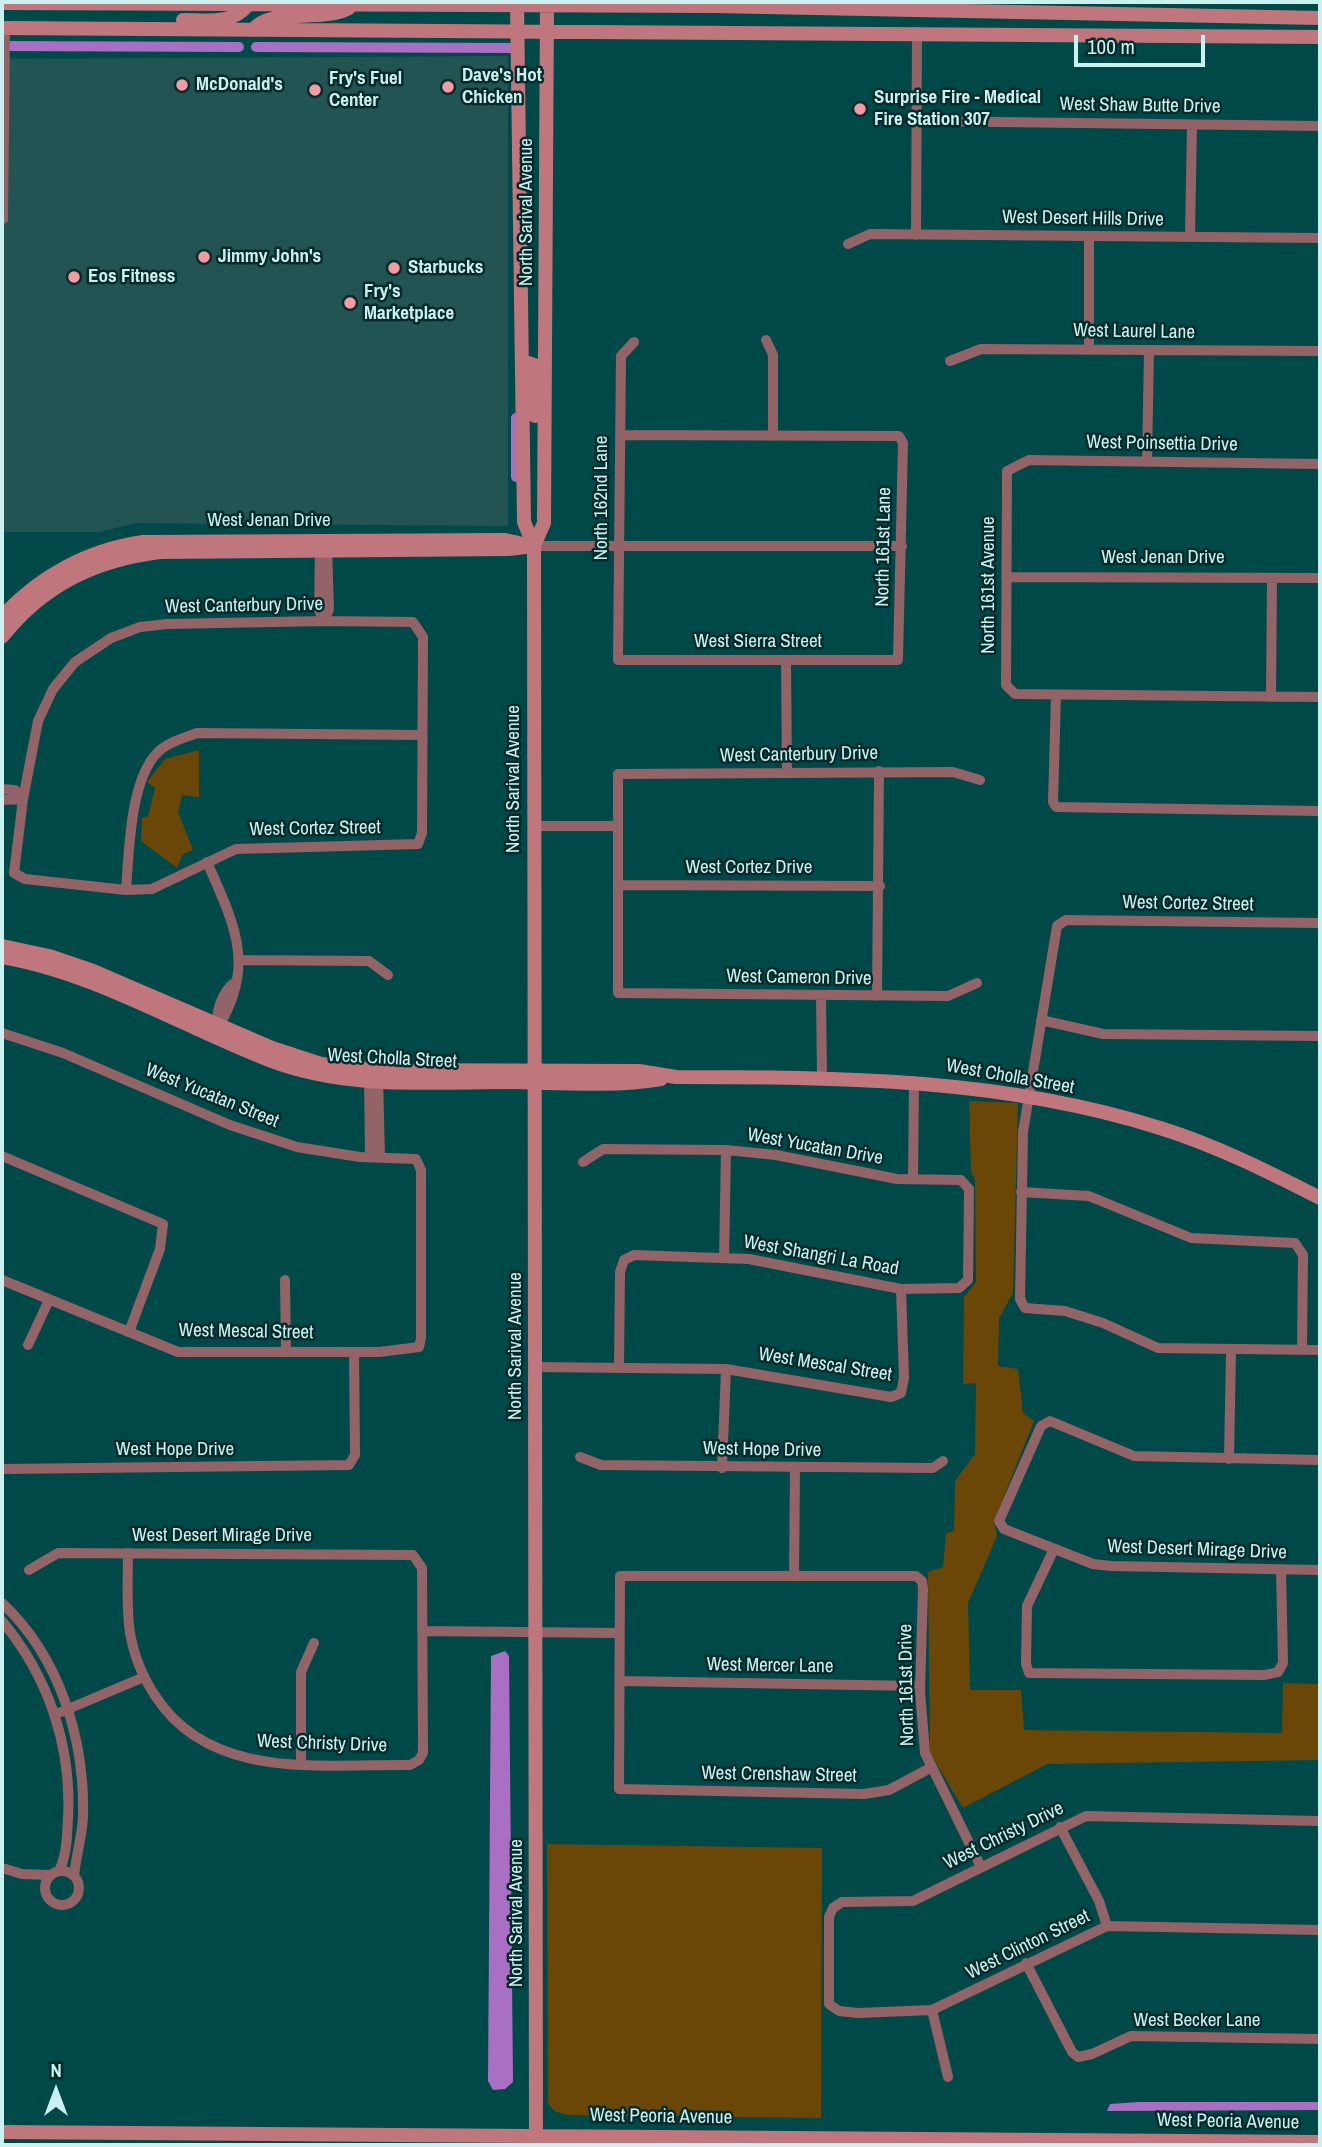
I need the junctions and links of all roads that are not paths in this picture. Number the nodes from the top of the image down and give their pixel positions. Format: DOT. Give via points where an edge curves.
graph roads {
  1 [pos="4,3"];
  2 [pos="517,4"];
  3 [pos="547,4"];
  4 [pos="248,5"];
  5 [pos="353,5"];
  6 [pos="1320,18"];
  7 [pos="4,28"];
  8 [pos="160,29"];
  9 [pos="253,30"];
  10 [pos="917,32"];
  11 [pos="517,33"];
  12 [pos="548,33"];
  13 [pos="1320,37"];
  14 [pos="916,121"];
  15 [pos="1192,125"];
  16 [pos="1320,126"];
  17 [pos="3,219"];
  18 [pos="916,235"];
  19 [pos="1089,236"];
  20 [pos="1190,237"];
  21 [pos="1320,238"];
  22 [pos="848,244"];
  23 [pos="766,340"];
  24 [pos="634,342"];
  25 [pos="1089,348"];
  26 [pos="1149,349"];
  27 [pos="1320,351"];
  28 [pos="522,361"];
  29 [pos="950,361"];
  30 [pos="545,423"];
  31 [pos="620,435"];
  32 [pos="773,436"];
  33 [pos="1147,461"];
  34 [pos="1320,464"];
  35 [pos="1007,471"];
  36 [pos="620,545"];
  37 [pos="534,546"];
  38 [pos="902,546"];
  39 [pos="323,548"];
  40 [pos="1006,577"];
  41 [pos="1272,578"];
  42 [pos="1320,578"];
  43 [pos="23,604"];
  44 [pos="2,617"];
  45 [pos="324,621"];
  46 [pos="2,637"];
  47 [pos="618,660"];
  48 [pos="786,660"];
  49 [pos="898,660"];
  50 [pos="1056,695"];
  51 [pos="1271,697"];
  52 [pos="1320,697"];
  53 [pos="422,735"];
  54 [pos="879,771"];
  55 [pos="787,772"];
  56 [pos="981,780"];
  57 [pos="2,789"];
  58 [pos="23,799"];
  59 [pos="2,800"];
  60 [pos="1320,811"];
  61 [pos="533,825"];
  62 [pos="618,826"];
  63 [pos="207,862"];
  64 [pos="14,873"];
  65 [pos="618,885"];
  66 [pos="880,886"];
  67 [pos="126,890"];
  68 [pos="1320,923"];
  69 [pos="2,946"];
  70 [pos="2,957"];
  71 [pos="239,960"];
  72 [pos="388,975"];
  73 [pos="976,983"];
  74 [pos="821,995"];
  75 [pos="877,996"];
  76 [pos="1041,1020"];
  77 [pos="216,1030"];
  78 [pos="2,1033"];
  79 [pos="1320,1036"];
  80 [pos="374,1075"];
  81 [pos="533,1076"];
  82 [pos="822,1079"];
  83 [pos="914,1082"];
  84 [pos="1031,1096"];
  85 [pos="726,1150"];
  86 [pos="2,1156"];
  87 [pos="375,1157"];
  88 [pos="583,1163"];
  89 [pos="913,1179"];
  90 [pos="1021,1192"];
  91 [pos="1320,1198"];
  92 [pos="724,1258"];
  93 [pos="2,1280"];
  94 [pos="285,1280"];
  95 [pos="968,1280"];
  96 [pos="901,1289"];
  97 [pos="49,1300"];
  98 [pos="129,1332"];
  99 [pos="28,1345"];
  100 [pos="419,1347"];
  101 [pos="1302,1350"];
  102 [pos="1320,1350"];
  103 [pos="286,1351"];
  104 [pos="1231,1351"];
  105 [pos="354,1352"];
  106 [pos="534,1367"];
  107 [pos="618,1367"];
  108 [pos="726,1369"];
  109 [pos="580,1457"];
  110 [pos="1228,1459"];
  111 [pos="1320,1460"];
  112 [pos="943,1461"];
  113 [pos="722,1468"];
  114 [pos="2,1469"];
  115 [pos="795,1469"];
  116 [pos="1054,1549"];
  117 [pos="128,1553"];
  118 [pos="29,1570"];
  119 [pos="1281,1570"];
  120 [pos="1320,1570"];
  121 [pos="794,1576"];
  122 [pos="2,1603"];
  123 [pos="2,1621"];
  124 [pos="422,1631"];
  125 [pos="536,1631"];
  126 [pos="620,1633"];
  127 [pos="314,1643"];
  128 [pos="144,1676"];
  129 [pos="620,1681"];
  130 [pos="920,1686"];
  131 [pos="67,1709"];
  132 [pos="55,1715"];
  133 [pos="301,1764"];
  134 [pos="932,1767"];
  135 [pos="1320,1821"];
  136 [pos="1060,1827"];
  137 [pos="981,1867"];
  138 [pos="2,1868"];
  139 [pos="55,1873"];
  140 [pos="22,1874"];
  141 [pos="74,1876"];
  142 [pos="46,1893"];
  143 [pos="1107,1926"];
  144 [pos="1320,1930"];
  145 [pos="1026,1964"];
  146 [pos="932,2010"];
  147 [pos="839,2011"];
  148 [pos="1320,2039"];
  149 [pos="948,2077"];
  150 [pos="2,2132"];
  151 [pos="536,2140"];
  152 [pos="1320,2142"];
  1 -- 4 [label="main road"];
  1 -- 7 [label="main road"];
  2 -- 3 [label="main road"];
  2 -- 5 [label="main road"];
  2 -- 11 [label="main road, North Sarival Avenue"];
  3 -- 6 [label="main road"];
  3 -- 12 [label="main road, North Sarival Avenue"];
  4 -- 5 [label="main road"];
  4 -- 8 [label="main road" via="230,19 176,20"];
  5 -- 9 [label="main road" via="324,17 271,18 260,21"];
  7 -- 8 [label="main road"];
  7 -- 17 [label="street"];
  8 -- 9 [label="main road"];
  9 -- 11 [label="main road"];
  10 -- 12 [label="main road"];
  10 -- 13 [label="main road"];
  10 -- 14 [label="street"];
  11 -- 12 [label="main road"];
  11 -- 28 [label="main road, North Sarival Avenue"];
  12 -- 30 [label="main road, North Sarival Avenue"];
  14 -- 15 [label="street, West Shaw Butte Drive"];
  14 -- 18 [label="street"];
  15 -- 16 [label="street, West Shaw Butte Drive"];
  15 -- 20 [label="street"];
  18 -- 19 [label="street, West Desert Hills Drive"];
  18 -- 22 [label="street, West Desert Hills Drive" via="870,234"];
  19 -- 20 [label="street, West Desert Hills Drive"];
  19 -- 25 [label="street"];
  20 -- 21 [label="street, West Desert Hills Drive"];
  23 -- 32 [label="street" via="773,355"];
  24 -- 31 [label="street, North 162nd Lane" via="621,356"];
  25 -- 26 [label="street, West Laurel Lane"];
  25 -- 29 [label="street, West Laurel Lane" via="981,349"];
  26 -- 27 [label="street, West Laurel Lane"];
  26 -- 33 [label="street"];
  28 -- 30 [label="main road" via="534,365 535,419"];
  28 -- 37 [label="main road, North Sarival Avenue" via="524,522"];
  30 -- 37 [label="main road, North Sarival Avenue" via="544,523"];
  31 -- 32 [label="street"];
  31 -- 36 [label="street, North 162nd Lane"];
  32 -- 38 [label="street, North 161st Lane" via="899,436 903,443"];
  33 -- 34 [label="street, West Poinsettia Drive"];
  33 -- 35 [label="street, West Poinsettia Drive" via="1029,460"];
  35 -- 40 [label="street, North 161st Avenue"];
  36 -- 37 [label="street, West Jenan Drive"];
  36 -- 38 [label="street, West Jenan Drive"];
  36 -- 47 [label="street, North 162nd Lane"];
  37 -- 39 [label="main road, West Jenan Drive"];
  37 -- 61 [label="main road, North Sarival Avenue"];
  38 -- 49 [label="street, North 161st Lane"];
  39 -- 43 [label="main road, West Jenan Drive" via="131,555 96,565"];
  39 -- 45 [label="street" via="319,610"];
  40 -- 41 [label="street, West Jenan Drive"];
  40 -- 50 [label="street, North 161st Avenue" via="1006,685 1016,694"];
  41 -- 42 [label="street, West Jenan Drive"];
  41 -- 51 [label="street"];
  43 -- 44 [label="main road"];
  43 -- 46 [label="main road"];
  45 -- 53 [label="street, West Canterbury Drive" via="413,622 420,628"];
  45 -- 58 [label="street, West Canterbury Drive" via="167,624 140,627 110,638 75,662 53,689 38,721"];
  47 -- 48 [label="street, West Sierra Street"];
  48 -- 49 [label="street, West Sierra Street"];
  48 -- 55 [label="street"];
  50 -- 51 [label="street"];
  50 -- 60 [label="street" via="1052,802 1056,807"];
  51 -- 52 [label="street"];
  53 -- 63 [label="street, West Cortez Street" via="422,833 418,844 252,846"];
  53 -- 67 [label="street" via="197,733 157,753 139,785"];
  54 -- 55 [label="street, West Canterbury Drive"];
  54 -- 56 [label="street, West Canterbury Drive" via="953,772"];
  54 -- 66 [label="street"];
  55 -- 62 [label="street, West Canterbury Drive" via="618,774"];
  57 -- 58 [label="street" via="15,790"];
  58 -- 59 [label="street"];
  58 -- 64 [label="street, West Canterbury Drive"];
  61 -- 62 [label="street"];
  61 -- 81 [label="main road, North Sarival Avenue"];
  62 -- 65 [label="street"];
  63 -- 67 [label="street, West Cortez Street" via="152,889"];
  63 -- 71 [label="street" via="236,927"];
  64 -- 67 [label="street, West Cortez Street"];
  65 -- 66 [label="street, West Cortez Drive"];
  65 -- 74 [label="street, West Cameron Drive" via="618,993"];
  66 -- 75 [label="street"];
  68 -- 76 [label="street, West Cortez Street" via="1066,920 1057,926"];
  69 -- 77 [label="main road, West Cholla Street" via="93,971"];
  70 -- 77 [label="main road, West Cholla Street" via="49,967"];
  71 -- 72 [label="street" via="369,961"];
  71 -- 77 [label="street" via="234,983 227,988 216,1017"];
  73 -- 75 [label="street, West Cameron Drive" via="948,996"];
  74 -- 75 [label="street, West Cameron Drive"];
  74 -- 82 [label="street"];
  76 -- 79 [label="street" via="1103,1034"];
  76 -- 84 [label="street"];
  77 -- 80 [label="main road, West Cholla Street" via="308,1061"];
  78 -- 87 [label="street, West Yucatan Street" via="63,1053 230,1125 309,1151"];
  80 -- 81 [label="main road, West Cholla Street"];
  80 -- 87 [label="street"];
  81 -- 82 [label="main road, West Cholla Street" via="638,1083 676,1077"];
  81 -- 106 [label="main road, North Sarival Avenue"];
  82 -- 83 [label="main road, West Cholla Street"];
  83 -- 84 [label="main road, West Cholla Street"];
  83 -- 89 [label="street"];
  84 -- 90 [label="street" via="1023,1132"];
  84 -- 91 [label="main road, West Cholla Street" via="1160,1128"];
  85 -- 88 [label="street, West Yucatan Drive" via="603,1149"];
  85 -- 89 [label="street, West Yucatan Drive"];
  85 -- 92 [label="street"];
  86 -- 98 [label="street" via="163,1224 160,1249"];
  87 -- 100 [label="street, West Yucatan Street" via="416,1159 421,1170"];
  89 -- 95 [label="street, West Yucatan Drive" via="961,1180 969,1189"];
  90 -- 101 [label="street" via="1089,1196 1191,1238 1296,1243 1303,1255"];
  90 -- 104 [label="street" via="1020,1299 1025,1308 1065,1311 1158,1348"];
  92 -- 96 [label="street, West Shangri La Road"];
  92 -- 107 [label="street, West Shangri La Road" via="634,1255 624,1260"];
  93 -- 97 [label="street, West Mescal Street"];
  94 -- 103 [label="street"];
  95 -- 96 [label="street, West Shangri La Road" via="959,1288"];
  96 -- 108 [label="street, West Mescal Street" via="901,1393 891,1397"];
  97 -- 98 [label="street, West Mescal Street"];
  97 -- 99 [label="street"];
  98 -- 103 [label="street, West Mescal Street" via="178,1352"];
  100 -- 105 [label="street, West Mescal Street"];
  101 -- 102 [label="street"];
  101 -- 104 [label="street"];
  103 -- 105 [label="street, West Mescal Street"];
  104 -- 110 [label="street"];
  105 -- 114 [label="street, West Hope Drive" via="355,1455 349,1465"];
  106 -- 107 [label="street, West Mescal Street"];
  106 -- 125 [label="main road, North Sarival Avenue"];
  107 -- 108 [label="street, West Mescal Street"];
  108 -- 113 [label="street"];
  109 -- 113 [label="street, West Hope Drive" via="601,1465"];
  110 -- 111 [label="street"];
  110 -- 116 [label="street, West Desert Mirage Drive" via="1134,1456 1050,1421 1041,1426 999,1521 1004,1529"];
  112 -- 115 [label="street, West Hope Drive" via="933,1468"];
  113 -- 115 [label="street, West Hope Drive"];
  115 -- 121 [label="street"];
  116 -- 119 [label="street, West Desert Mirage Drive" via="1111,1566"];
  116 -- 119 [label="street" via="1027,1605 1029,1673 1278,1672 1283,1662"];
  117 -- 118 [label="street, West Desert Mirage Drive" via="58,1553"];
  117 -- 124 [label="street, West Desert Mirage Drive" via="412,1555 422,1568"];
  117 -- 128 [label="street, West Christy Drive" via="130,1634"];
  119 -- 120 [label="street, West Desert Mirage Drive"];
  121 -- 126 [label="street" via="620,1576"];
  121 -- 130 [label="street, North 161st Drive" via="916,1576 922,1581"];
  122 -- 131 [label="street" via="30,1634"];
  123 -- 132 [label="street" via="42,1682"];
  124 -- 125 [label="street"];
  124 -- 133 [label="street, West Christy Drive" via="423,1753 419,1760 410,1765"];
  125 -- 126 [label="street"];
  125 -- 151 [label="main road, North Sarival Avenue"];
  126 -- 129 [label="street"];
  127 -- 133 [label="street" via="300,1672"];
  128 -- 131 [label="street"];
  128 -- 133 [label="street, West Christy Drive" via="163,1709 185,1732 242,1758"];
  129 -- 130 [label="street, West Mercer Lane"];
  129 -- 134 [label="street, West Crenshaw Street" via="619,1789 864,1794 889,1790"];
  130 -- 134 [label="street, North 161st Drive" via="922,1736"];
  131 -- 132 [label="street"];
  131 -- 141 [label="street" via="78,1746 83,1798"];
  132 -- 139 [label="street" via="65,1754 69,1801 66,1849"];
  134 -- 137 [label="street, North 161st Drive"];
  135 -- 136 [label="street, West Christy Drive" via="1086,1816"];
  136 -- 137 [label="street, West Christy Drive"];
  136 -- 143 [label="street"];
  137 -- 147 [label="street, West Christy Drive" via="913,1900 842,1902 833,1908 829,1917 830,2004"];
  138 -- 140 [label="street"];
  139 -- 140 [label="street"];
  139 -- 141 [label="street"];
  139 -- 142 [label="street" via="46,1882"];
  140 -- 142 [label="street"];
  141 -- 142 [label="street" via="79,1891 69,1903 58,1905"];
  143 -- 144 [label="street, West Clinton Street"];
  143 -- 145 [label="street, West Clinton Street"];
  145 -- 146 [label="street, West Clinton Street"];
  145 -- 148 [label="street, West Becker Lane" via="1077,2057 1131,2036"];
  146 -- 147 [label="street, West Clinton Street"];
  146 -- 149 [label="street"];
  150 -- 151 [label="main road, West Peoria Avenue"];
  151 -- 152 [label="main road, West Peoria Avenue"];
}
